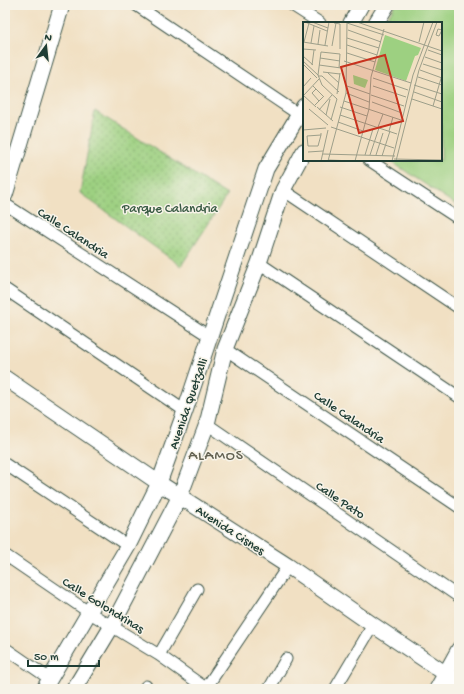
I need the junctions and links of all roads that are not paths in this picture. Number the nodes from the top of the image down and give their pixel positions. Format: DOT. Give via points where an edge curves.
graph roads {
  1 [pos="62,5"];
  2 [pos="136,5"];
  3 [pos="292,5"];
  4 [pos="361,5"];
  5 [pos="387,5"];
  6 [pos="318,22"];
  7 [pos="352,22"];
  8 [pos="377,22"];
  9 [pos="302,113"];
  10 [pos="303,153"];
  11 [pos="371,161"];
  12 [pos="283,190"];
  13 [pos="5,195"];
  14 [pos="5,204"];
  15 [pos="459,219"];
  16 [pos="259,263"];
  17 [pos="5,289"];
  18 [pos="459,308"];
  19 [pos="209,336"];
  20 [pos="224,349"];
  21 [pos="5,378"];
  22 [pos="459,397"];
  23 [pos="185,411"];
  24 [pos="207,424"];
  25 [pos="5,464"];
  26 [pos="159,483"];
  27 [pos="180,496"];
  28 [pos="459,507"];
  29 [pos="128,546"];
  30 [pos="5,555"];
  31 [pos="288,566"];
  32 [pos="197,588"];
  33 [pos="459,597"];
  34 [pos="90,613"];
  35 [pos="112,626"];
  36 [pos="373,626"];
  37 [pos="5,648"];
  38 [pos="459,649"];
  39 [pos="159,655"];
  40 [pos="286,659"];
  41 [pos="455,682"];
  42 [pos="47,684"];
  43 [pos="207,688"];
  44 [pos="74,689"];
  45 [pos="269,689"];
  46 [pos="335,689"];
  47 [pos="438,689"];
  1 -- 13 [label="main road"];
  2 -- 9 [label="street"];
  3 -- 6 [label="street"];
  4 -- 7 [label="main road"];
  5 -- 8 [label="main road"];
  9 -- 19 [label="main road, Avenida Quetzalli" via="266,169"];
  10 -- 12 [label="main road, Avenida Quetzalli"];
  11 -- 15 [label="street"];
  12 -- 16 [label="main road, Avenida Quetzalli"];
  12 -- 18 [label="street"];
  14 -- 19 [label="street, Calle Calandria"];
  16 -- 20 [label="main road, Avenida Quetzalli"];
  16 -- 22 [label="street"];
  17 -- 23 [label="street"];
  19 -- 23 [label="main road, Avenida Quetzalli"];
  20 -- 24 [label="main road, Avenida Quetzalli"];
  20 -- 28 [label="street, Calle Calandria"];
  21 -- 26 [label="main road, Avenida Cisnes"];
  23 -- 26 [label="main road, Avenida Quetzalli"];
  24 -- 27 [label="main road, Avenida Quetzalli"];
  24 -- 33 [label="street, Calle Pato"];
  25 -- 29 [label="street"];
  26 -- 27 [label="main road, Avenida Cisnes"];
  26 -- 29 [label="main road, Avenida Quetzalli"];
  27 -- 31 [label="main road, Avenida Cisnes"];
  27 -- 35 [label="main road, Avenida Quetzalli"];
  29 -- 34 [label="main road, Avenida Quetzalli"];
  30 -- 34 [label="street, Calle Golondrinas"];
  31 -- 36 [label="main road, Avenida Cisnes"];
  31 -- 43 [label="street"];
  32 -- 39 [label="street"];
  34 -- 35 [label="street, Calle Golondrinas"];
  34 -- 42 [label="main road, Avenida Quetzalli"];
  35 -- 39 [label="street, Calle Golondrinas"];
  35 -- 44 [label="main road, Avenida Quetzalli"];
  36 -- 41 [label="main road, Avenida Cisnes"];
  36 -- 46 [label="street"];
  37 -- 42 [label="street"];
  38 -- 41 [label="main road"];
  39 -- 43 [label="street, Calle Golondrinas"];
  40 -- 45 [label="street"];
  41 -- 47 [label="main road"];
}
